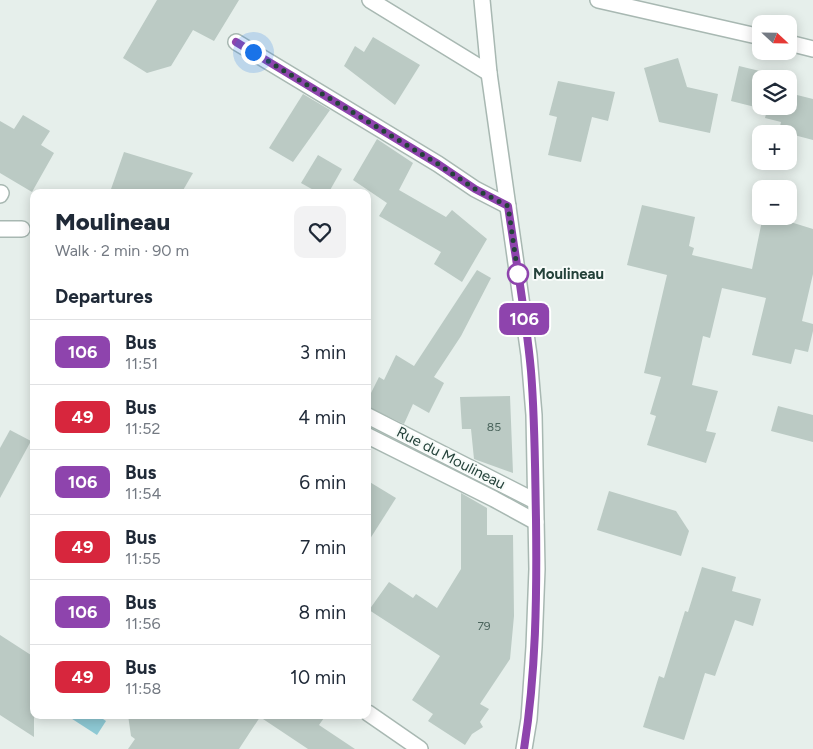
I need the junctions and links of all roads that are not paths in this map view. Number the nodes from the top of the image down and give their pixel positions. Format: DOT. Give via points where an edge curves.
graph roads {
  1 [pos="370,0"];
  2 [pos="482,0"];
  3 [pos="598,0"];
  4 [pos="752,35"];
  5 [pos="236,42"];
  6 [pos="798,45"];
  7 [pos="813,49"];
  8 [pos="490,73"];
  9 [pos="508,206"];
  10 [pos="0,229"];
  11 [pos="22,230"];
  12 [pos="371,418"];
  13 [pos="371,438"];
  14 [pos="536,501"];
  15 [pos="536,522"];
  16 [pos="371,715"];
  17 [pos="420,749"];
  18 [pos="524,749"];
  1 -- 8 [label="street"];
  2 -- 8 [label="street"];
  3 -- 4 [label="street"];
  5 -- 9 [label="street"];
  6 -- 7 [label="street"];
  8 -- 9 [label="street"];
  9 -- 14 [label="street" via="531,372"];
  10 -- 11 [label="street"];
  12 -- 14 [label="street, Rue du Moulineau"];
  13 -- 15 [label="street"];
  14 -- 15 [label="street"];
  15 -- 18 [label="street" via="534,647"];
  16 -- 17 [label="street"];
}
